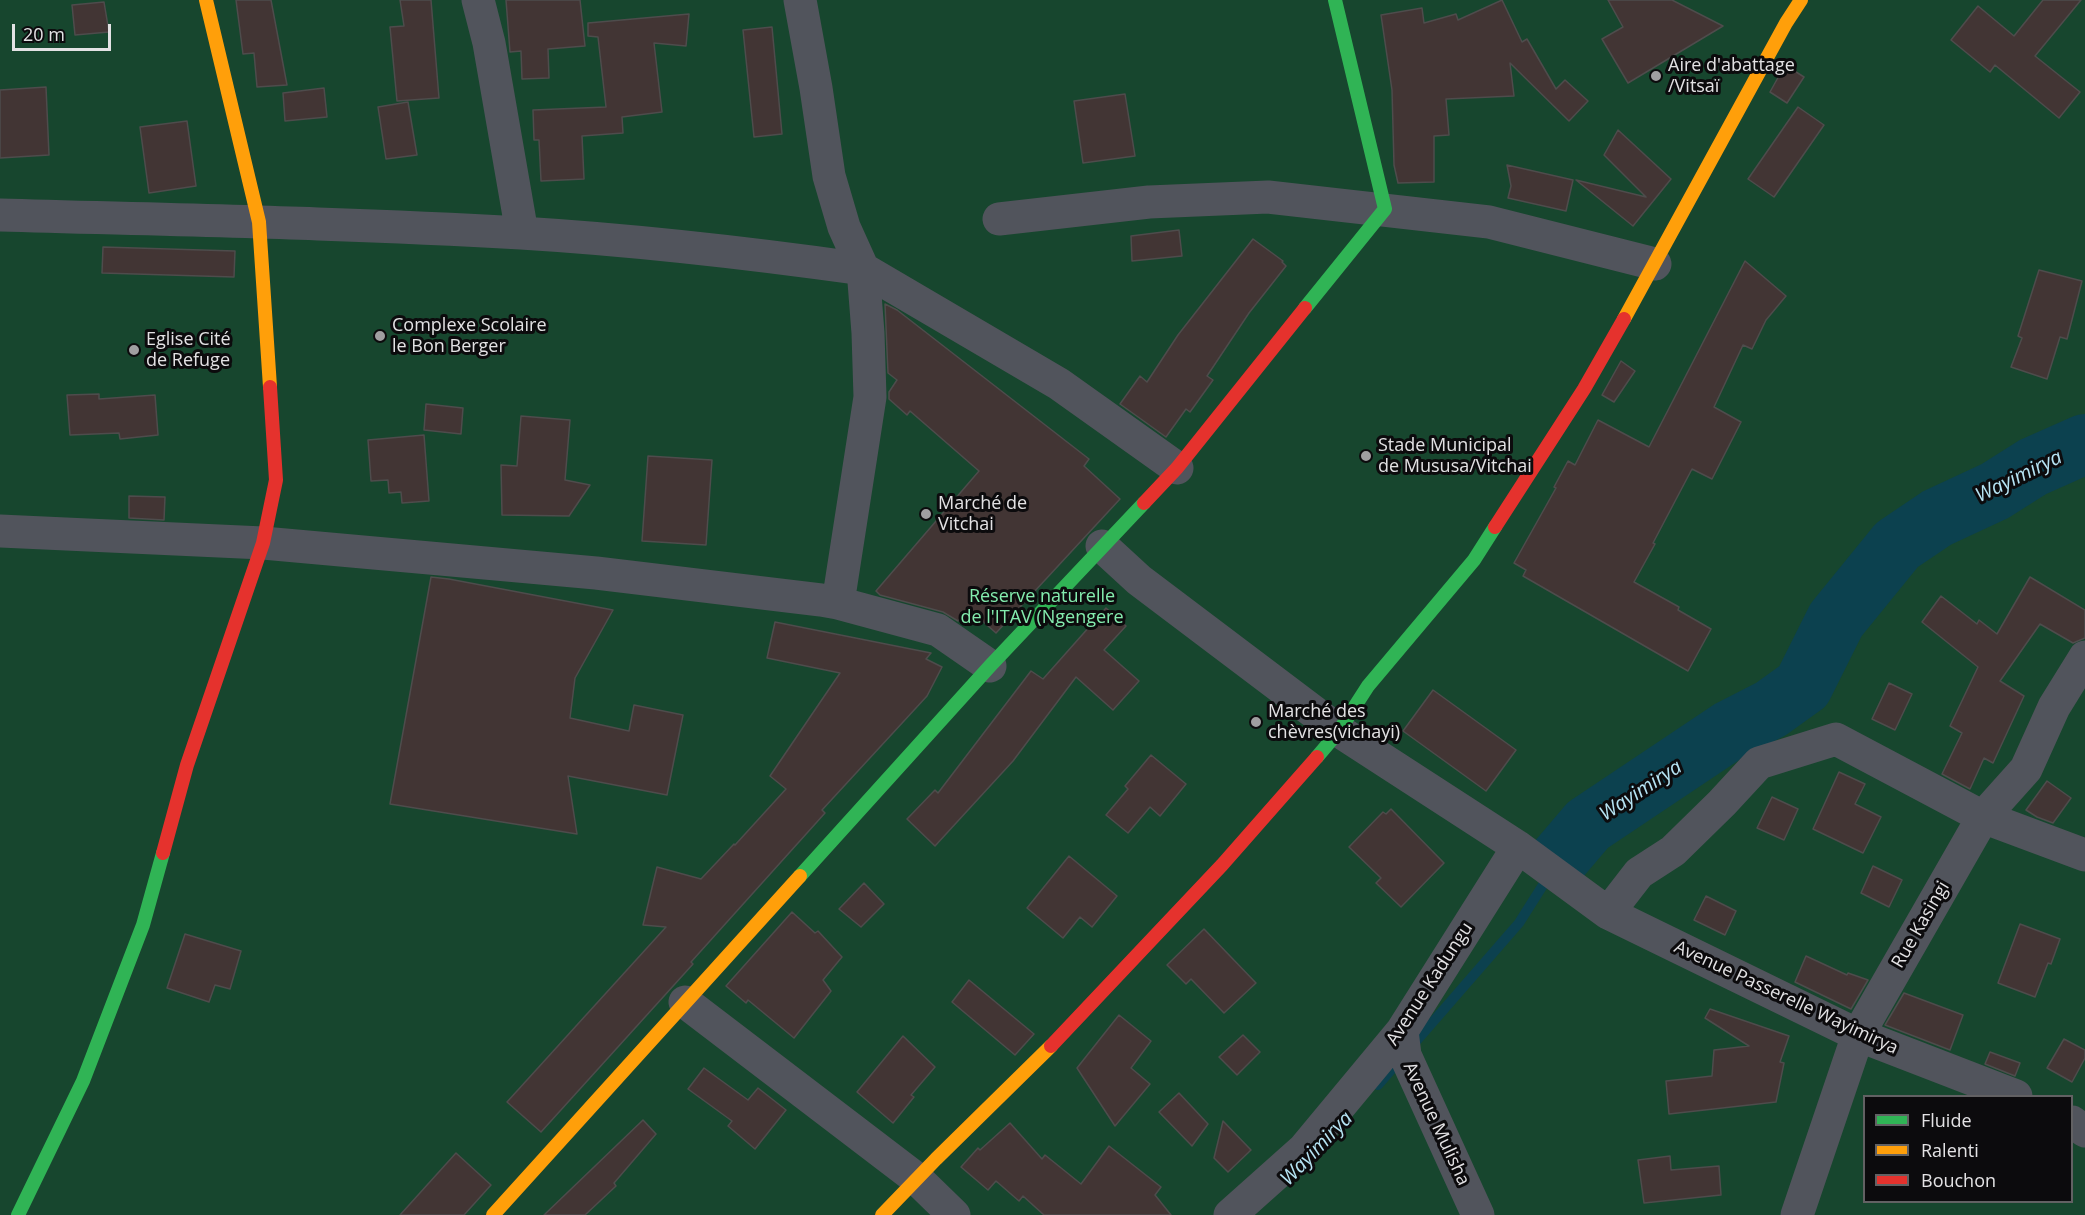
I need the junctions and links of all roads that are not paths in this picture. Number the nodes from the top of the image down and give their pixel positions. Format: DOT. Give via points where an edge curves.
graph roads {
  1 [pos="206,0"];
  2 [pos="478,0"];
  3 [pos="800,0"];
  4 [pos="1335,0"];
  5 [pos="1801,0"];
  6 [pos="1385,209"];
  7 [pos="0,215"];
  8 [pos="999,219"];
  9 [pos="259,222"];
  10 [pos="522,233"];
  11 [pos="1655,264"];
  12 [pos="863,269"];
  13 [pos="1177,468"];
  14 [pos="0,531"];
  15 [pos="262,543"];
  16 [pos="1102,546"];
  17 [pos="838,603"];
  18 [pos="2085,657"];
  19 [pos="990,666"];
  20 [pos="1340,730"];
  21 [pos="1983,817"];
  22 [pos="1528,854"];
  23 [pos="2085,855"];
  24 [pos="1608,913"];
  25 [pos="685,1002"];
  26 [pos="1402,1031"];
  27 [pos="1858,1035"];
  28 [pos="2013,1095"];
  29 [pos="917,1179"];
  30 [pos="18,1215"];
  31 [pos="493,1215"];
  32 [pos="882,1215"];
  33 [pos="954,1215"];
  34 [pos="1230,1215"];
  35 [pos="1478,1215"];
  36 [pos="1797,1215"];
  1 -- 9 [label="street"];
  2 -- 10 [label="street"];
  3 -- 12 [label="street" via="829,176 844,227"];
  4 -- 6 [label="street"];
  5 -- 11 [label="street"];
  6 -- 8 [label="street" via="1268,196 1149,202"];
  6 -- 11 [label="street" via="1489,222"];
  6 -- 13 [label="street"];
  7 -- 9 [label="street"];
  9 -- 10 [label="street"];
  9 -- 15 [label="street" via="276,480"];
  10 -- 12 [label="street" via="730,251"];
  11 -- 20 [label="street" via="1584,389 1474,560 1368,686"];
  12 -- 13 [label="street" via="1059,384"];
  12 -- 17 [label="street" via="870,397"];
  13 -- 16 [label="street"];
  14 -- 15 [label="street"];
  15 -- 17 [label="street" via="596,573"];
  15 -- 30 [label="street" via="187,765 143,926 83,1081"];
  16 -- 19 [label="street"];
  16 -- 20 [label="street, Avenue Passerelle Wayimirya" via="1139,580"];
  17 -- 19 [label="street" via="938,630"];
  18 -- 21 [label="street, Rue Kasingi" via="2054,707 2026,769"];
  19 -- 25 [label="street"];
  20 -- 22 [label="street, Avenue Passerelle Wayimirya"];
  20 -- 29 [label="street" via="1222,865 1076,1022"];
  21 -- 23 [label="street"];
  21 -- 24 [label="street" via="1836,739 1759,763 1673,851 1639,873"];
  21 -- 27 [label="street, Rue Kasingi"];
  22 -- 24 [label="street, Avenue Passerelle Wayimirya"];
  22 -- 26 [label="street, Avenue Kadungu"];
  24 -- 27 [label="street, Avenue Passerelle Wayimirya"];
  25 -- 29 [label="street"];
  25 -- 31 [label="street"];
  26 -- 34 [label="street, Avenue Kadungu" via="1304,1149"];
  26 -- 35 [label="street, Avenue Mulisha" via="1405,1055"];
  27 -- 28 [label="street, Avenue Passerelle Wayimirya"];
  27 -- 36 [label="street, Rue Kasingi"];
  29 -- 32 [label="street"];
  29 -- 33 [label="street"];
}
